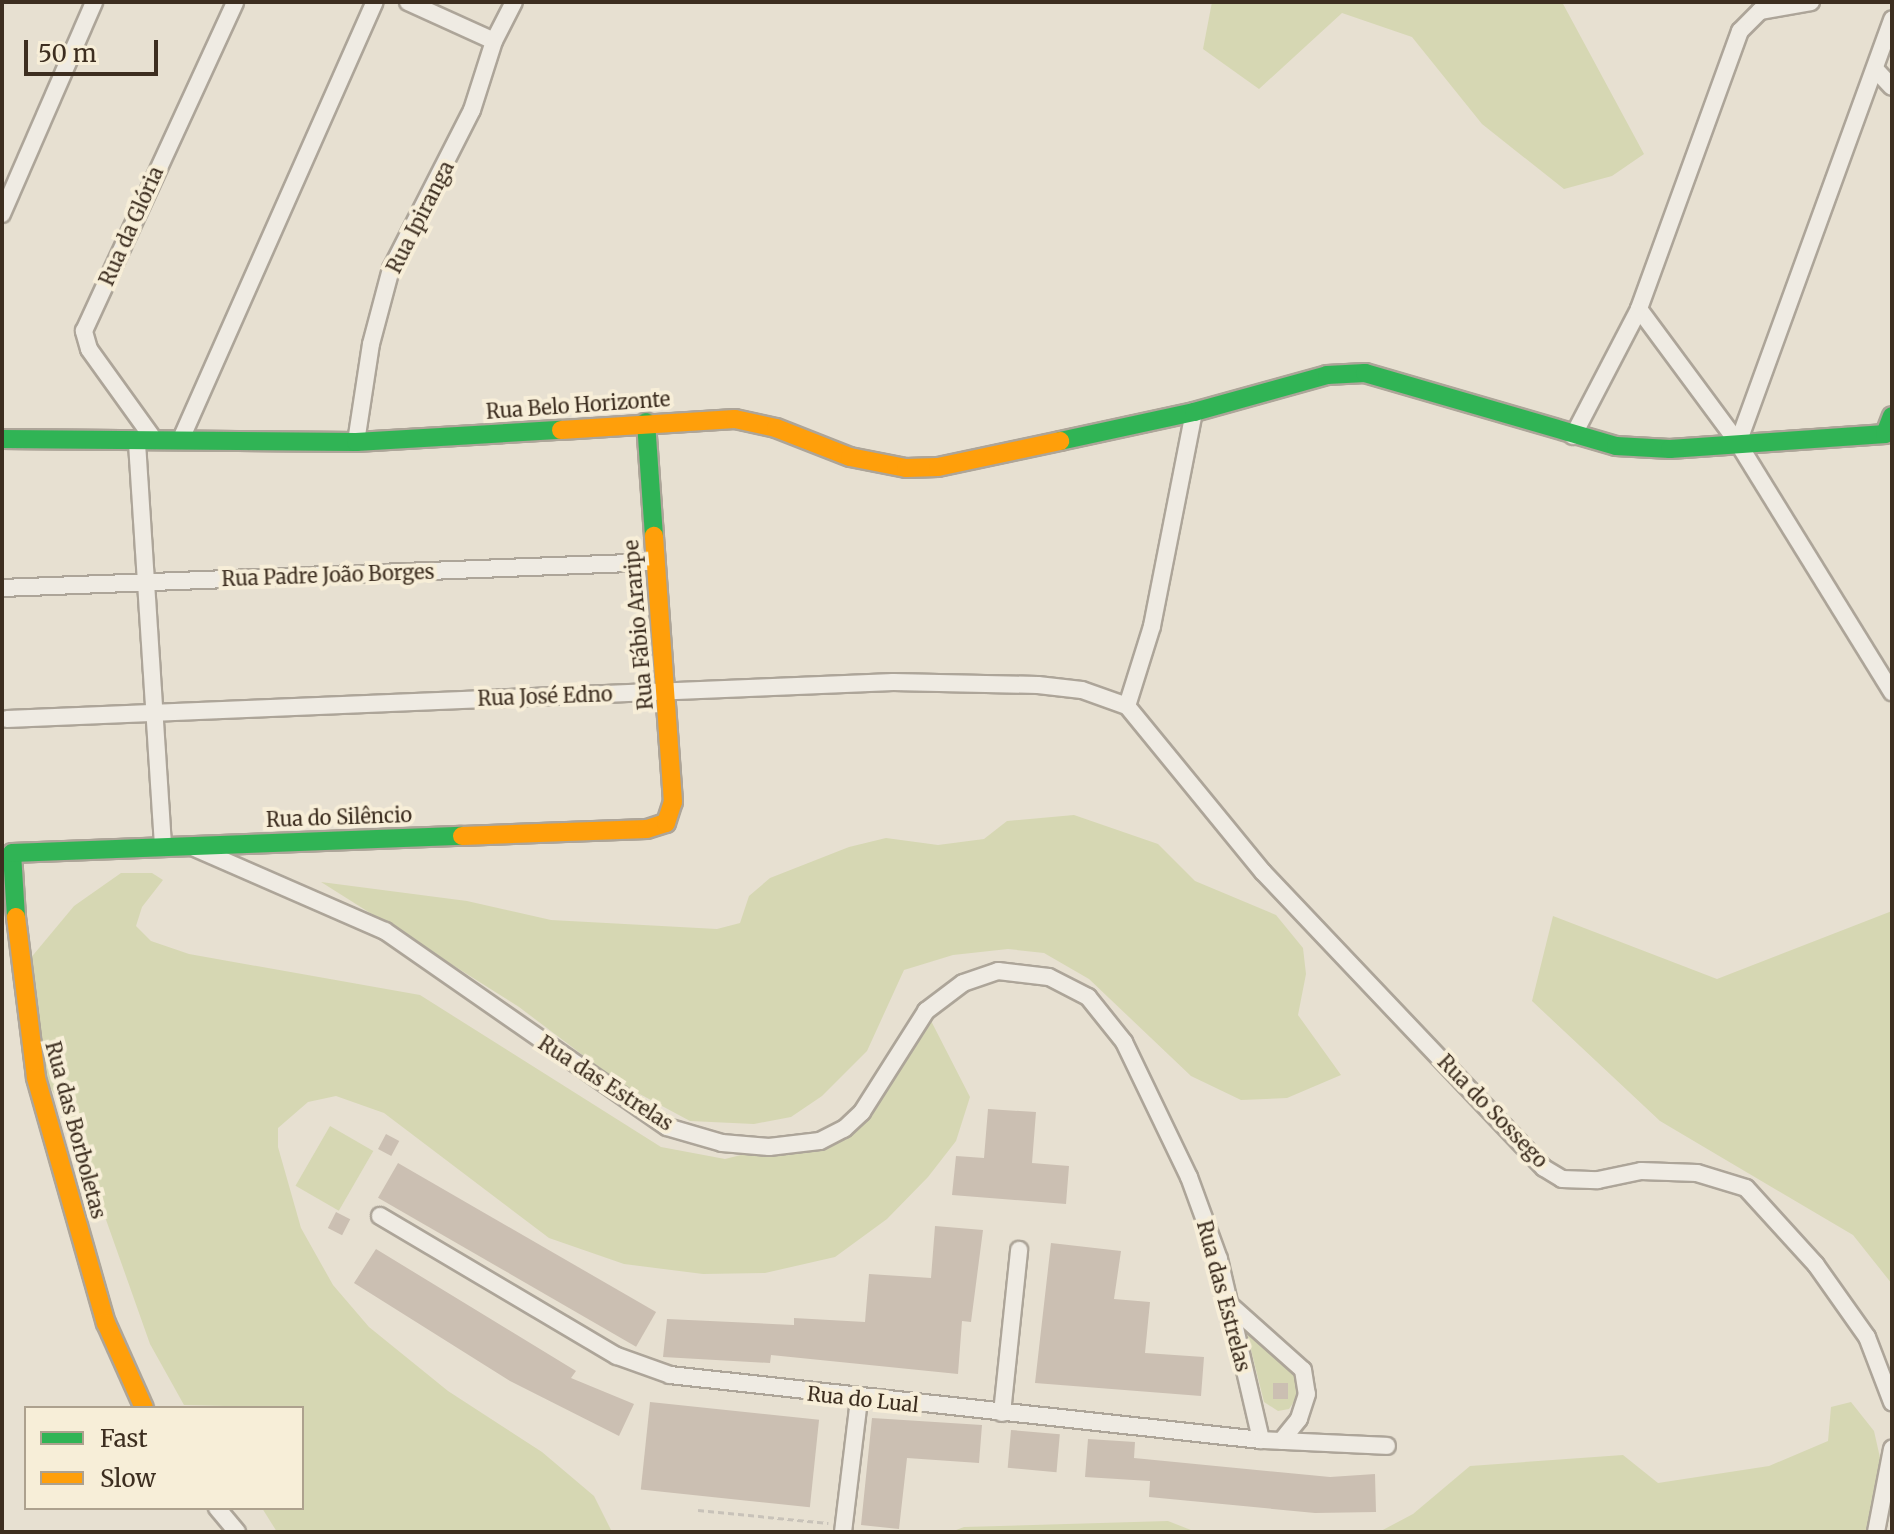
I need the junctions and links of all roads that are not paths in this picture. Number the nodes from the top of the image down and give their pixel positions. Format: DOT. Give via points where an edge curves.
graph roads {
  1 [pos="94,2"];
  2 [pos="235,2"];
  3 [pos="375,2"];
  4 [pos="408,2"];
  5 [pos="514,2"];
  6 [pos="1811,2"];
  7 [pos="1892,19"];
  8 [pos="494,41"];
  9 [pos="1876,70"];
  10 [pos="1892,87"];
  11 [pos="2,214"];
  12 [pos="1639,309"];
  13 [pos="1194,412"];
  14 [pos="646,422"];
  15 [pos="1890,431"];
  16 [pos="1573,436"];
  17 [pos="2,439"];
  18 [pos="181,439"];
  19 [pos="146,442"];
  20 [pos="356,442"];
  21 [pos="1738,443"];
  22 [pos="654,562"];
  23 [pos="143,583"];
  24 [pos="2,588"];
  25 [pos="1892,692"];
  26 [pos="666,693"];
  27 [pos="1127,706"];
  28 [pos="152,714"];
  29 [pos="7,719"];
  30 [pos="666,823"];
  31 [pos="186,845"];
  32 [pos="163,846"];
  33 [pos="12,853"];
  34 [pos="380,1216"];
  35 [pos="1019,1250"];
  36 [pos="1229,1304"];
  37 [pos="859,1399"];
  38 [pos="1892,1402"];
  39 [pos="143,1406"];
  40 [pos="1002,1413"];
  41 [pos="1261,1440"];
  42 [pos="1281,1441"];
  43 [pos="1387,1446"];
  44 [pos="1892,1449"];
  45 [pos="219,1510"];
  46 [pos="844,1528"];
  47 [pos="237,1532"];
  48 [pos="1876,1532"];
  1 -- 11 [label="street"];
  2 -- 19 [label="street, Rua da Glória" via="84,331 89,349"];
  3 -- 18 [label="street"];
  4 -- 8 [label="street"];
  5 -- 8 [label="street, Rua Ipiranga"];
  6 -- 12 [label="street" via="1760,11 1740,31"];
  7 -- 9 [label="street"];
  8 -- 20 [label="street, Rua Ipiranga" via="472,110 391,269 371,344"];
  9 -- 10 [label="street"];
  9 -- 21 [label="street"];
  12 -- 16 [label="street"];
  12 -- 21 [label="street"];
  13 -- 14 [label="street, Rua Belo Horizonte" via="970,461 906,468 850,457 776,428 735,419"];
  13 -- 16 [label="street, Rua Belo Horizonte" via="1327,375 1365,373 1397,378"];
  13 -- 27 [label="street" via="1152,626"];
  14 -- 20 [label="street, Rua Belo Horizonte"];
  14 -- 22 [label="street, Rua Fábio Araripe"];
  15 -- 21 [label="street, Rua Belo Horizonte"];
  16 -- 21 [label="street, Rua Belo Horizonte" via="1641,448"];
  17 -- 19 [label="street, Rua Belo Horizonte"];
  18 -- 19 [label="street, Rua Belo Horizonte"];
  18 -- 20 [label="street, Rua Belo Horizonte"];
  19 -- 23 [label="street"];
  21 -- 25 [label="street"];
  22 -- 23 [label="street, Rua Padre João Borges"];
  22 -- 26 [label="street, Rua Fábio Araripe"];
  23 -- 24 [label="street, Rua Padre João Borges"];
  23 -- 28 [label="street"];
  26 -- 27 [label="street, Rua José Edno" via="994,682 1082,690"];
  26 -- 28 [label="street, Rua José Edno"];
  26 -- 30 [label="street, Rua Fábio Araripe" via="673,802"];
  27 -- 38 [label="street, Rua do Sossego" via="1263,872 1544,1168 1562,1179 1598,1180 1641,1171 1697,1173 1746,1188 1816,1265 1867,1337"];
  28 -- 29 [label="street, Rua José Edno"];
  28 -- 32 [label="street"];
  30 -- 31 [label="street, Rua do Silêncio" via="647,829"];
  31 -- 32 [label="street, Rua do Silêncio"];
  31 -- 36 [label="street, Rua das Estrelas" via="385,931 667,1127 722,1143 769,1147 820,1141 862,1112 926,1011 963,983 998,971 1049,977 1088,997 1124,1042 1189,1177"];
  32 -- 33 [label="street, Rua do Silêncio"];
  33 -- 39 [label="street, Rua das Borboletas" via="19,964 36,1078 106,1323"];
  34 -- 37 [label="street, Rua do Lual" via="617,1356 670,1375"];
  35 -- 40 [label="street"];
  36 -- 41 [label="street, Rua das Estrelas"];
  36 -- 42 [label="street" via="1303,1370 1307,1394 1299,1419"];
  37 -- 40 [label="street, Rua do Lual"];
  37 -- 46 [label="street"];
  40 -- 41 [label="street, Rua do Lual"];
  41 -- 42 [label="street, Rua do Lual"];
  42 -- 43 [label="street, Rua do Lual"];
  44 -- 48 [label="street"];
  45 -- 47 [label="street"];
}
